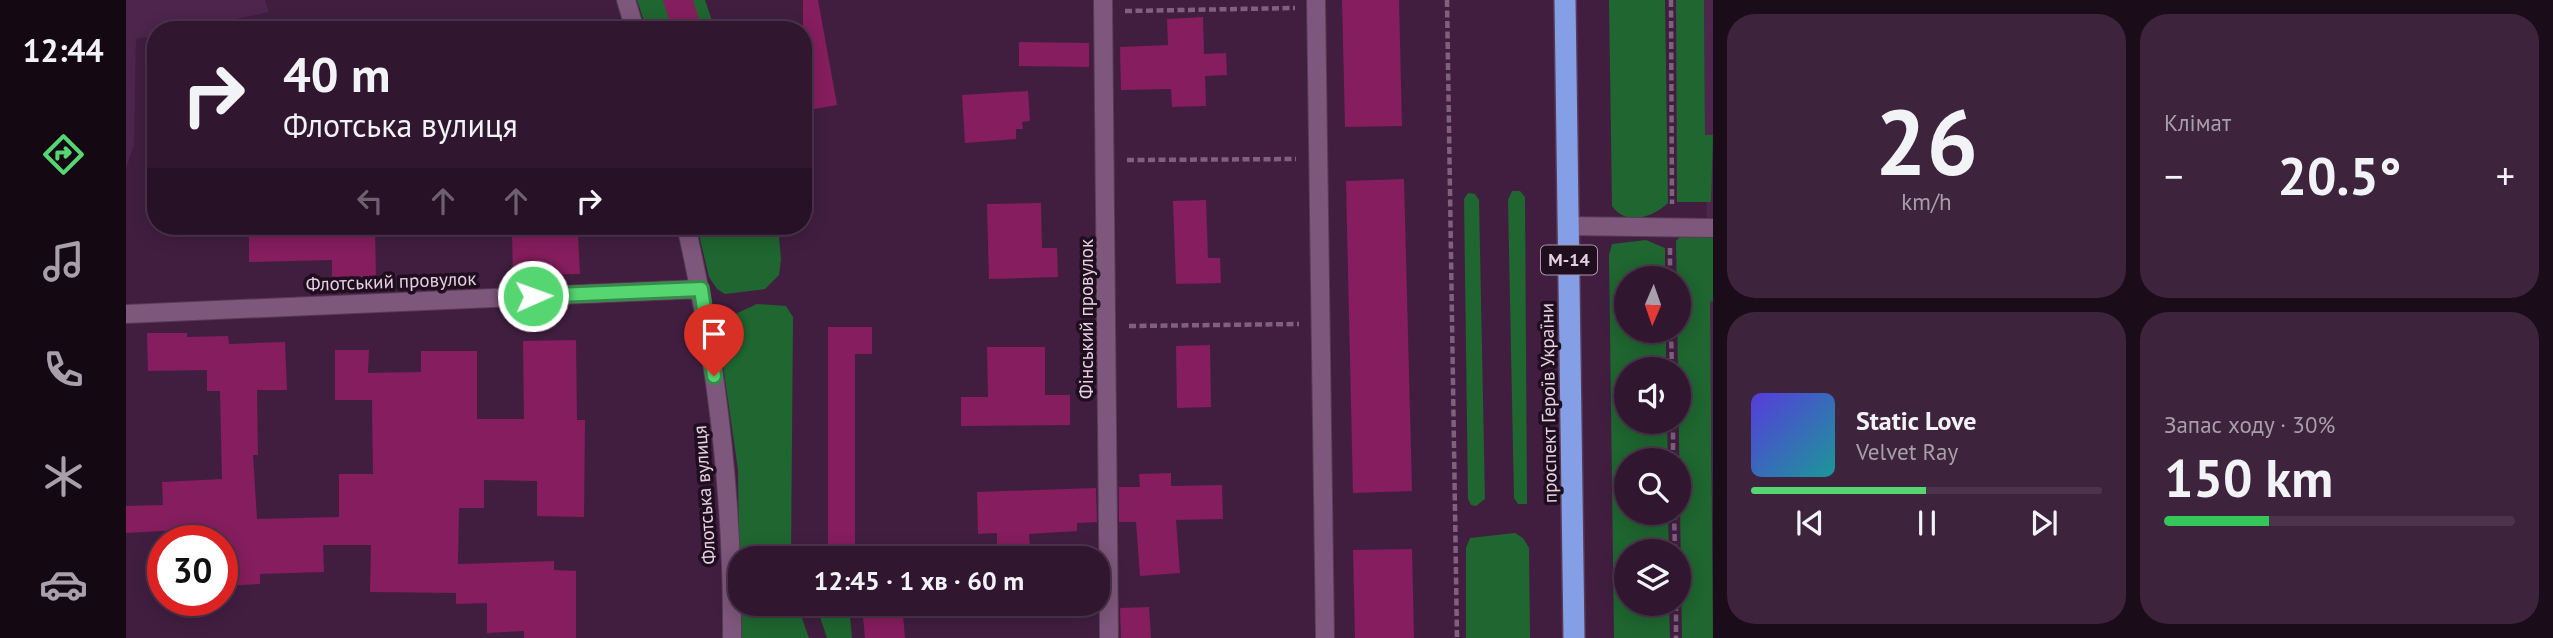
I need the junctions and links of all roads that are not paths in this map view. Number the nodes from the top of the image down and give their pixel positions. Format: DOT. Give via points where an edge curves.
graph roads {
  1 [pos="626,0"];
  2 [pos="1564,0"];
  3 [pos="1316,4"];
  4 [pos="1103,6"];
  5 [pos="632,21"];
  6 [pos="1568,226"];
  7 [pos="1713,228"];
  8 [pos="688,235"];
  9 [pos="701,289"];
  10 [pos="126,314"];
  11 [pos="732,638"];
  12 [pos="1109,638"];
  13 [pos="1325,638"];
  14 [pos="1574,638"];
  1 -- 5 [label="street"];
  2 -- 6 [label="highway, проспект Героїв України / М-14"];
  3 -- 13 [label="street"];
  4 -- 12 [label="street, Фінський провулок"];
  6 -- 7 [label="street"];
  6 -- 14 [label="highway, проспект Героїв України / М-14"];
  8 -- 9 [label="street, Флотська вулиця"];
  9 -- 10 [label="street, Флотський провулок"];
  9 -- 11 [label="street, Флотська вулиця" via="725,458"];
}
